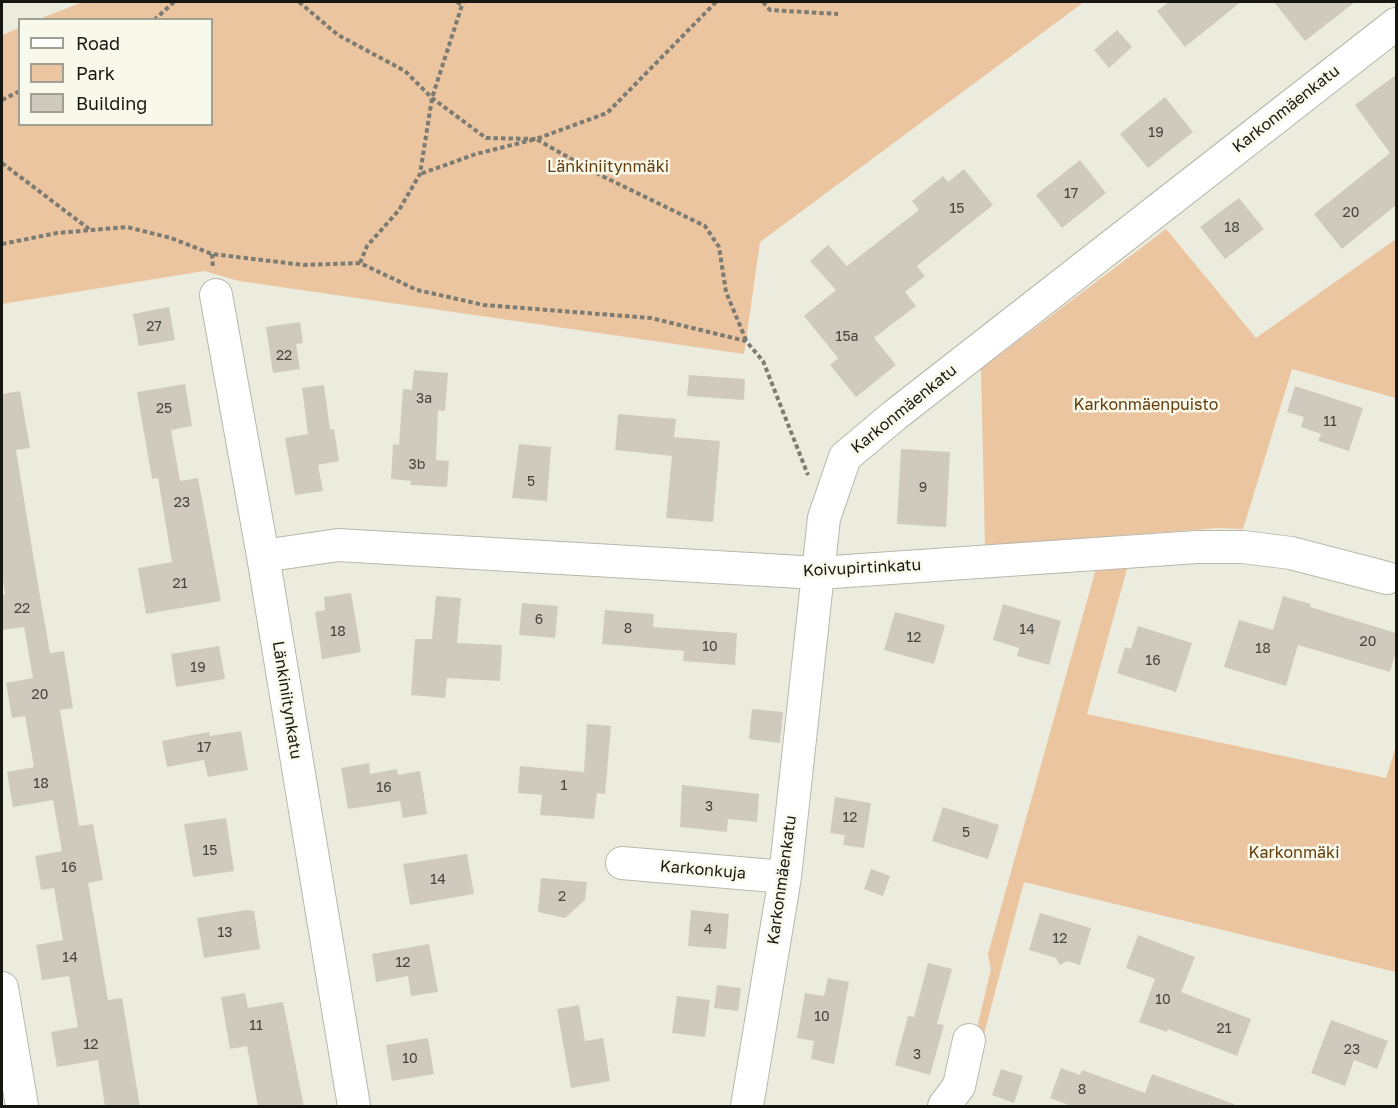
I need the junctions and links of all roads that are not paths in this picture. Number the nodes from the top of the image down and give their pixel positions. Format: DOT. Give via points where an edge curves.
graph roads {
  1 [pos="1396,24"];
  2 [pos="216,295"];
  3 [pos="263,556"];
  4 [pos="818,573"];
  5 [pos="1387,578"];
  6 [pos="622,863"];
  7 [pos="785,877"];
  8 [pos="2,987"];
  9 [pos="969,1040"];
  10 [pos="22,1107"];
  11 [pos="354,1107"];
  12 [pos="747,1107"];
  13 [pos="944,1107"];
  1 -- 4 [label="street, Karkonmäenkatu" via="846,457 825,518"];
  2 -- 3 [label="street, Länkiniitynkatu"];
  3 -- 4 [label="street, Koivupirtinkatu" via="338,545"];
  3 -- 11 [label="street, Länkiniitynkatu"];
  4 -- 5 [label="street, Koivupirtinkatu" via="1243,547 1291,553"];
  4 -- 7 [label="street, Karkonmäenkatu"];
  6 -- 7 [label="street, Karkonkuja"];
  7 -- 12 [label="street, Karkonmäenkatu"];
  8 -- 10 [label="street"];
  9 -- 13 [label="street" via="959,1086"];
}
